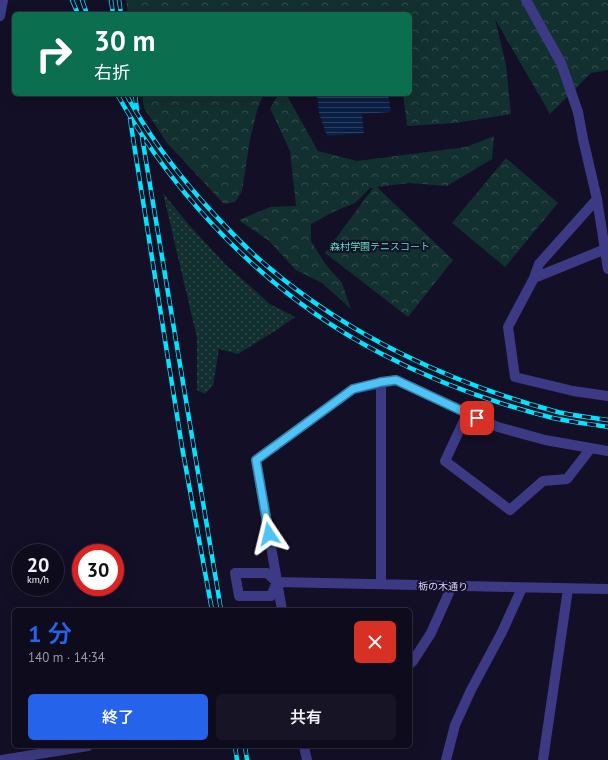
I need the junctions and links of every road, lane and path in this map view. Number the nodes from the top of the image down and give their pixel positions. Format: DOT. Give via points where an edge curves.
graph roads {
  1 [pos="3,0"];
  2 [pos="526,0"];
  3 [pos="0,16"];
  4 [pos="597,199"];
  5 [pos="607,248"];
  6 [pos="608,269"];
  7 [pos="534,278"];
  8 [pos="381,382"];
  9 [pos="608,396"];
  10 [pos="467,414"];
  11 [pos="591,448"];
  12 [pos="608,451"];
  13 [pos="277,582"];
  14 [pos="381,584"];
  15 [pos="452,586"];
  16 [pos="522,588"];
  17 [pos="568,588"];
  18 [pos="608,589"];
  19 [pos="282,608"];
  20 [pos="412,661"];
  21 [pos="76,748"];
  22 [pos="304,748"];
  23 [pos="2,760"];
  24 [pos="307,760"];
  25 [pos="446,760"];
  26 [pos="544,760"];
  1 -- 3 [label="street"];
  2 -- 4 [label="street" via="561,63 581,125"];
  4 -- 5 [label="street"];
  4 -- 7 [label="street" via="539,264"];
  5 -- 6 [label="street"];
  5 -- 7 [label="street"];
  7 -- 9 [label="street" via="508,327 515,377 573,391"];
  8 -- 10 [label="street" via="396,380"];
  8 -- 13 [label="street" via="353,389 256,460"];
  8 -- 14 [label="street"];
  10 -- 11 [label="street" via="498,427 545,440"];
  10 -- 11 [label="street" via="445,461 510,510 544,481 566,479"];
  11 -- 12 [label="street"];
  13 -- 14 [label="street, 栃の木通り"];
  13 -- 19 [label="street"];
  14 -- 15 [label="street, 栃の木通り"];
  15 -- 16 [label="street, 栃の木通り"];
  15 -- 20 [label="street" via="431,633"];
  16 -- 17 [label="street, 栃の木通り"];
  16 -- 25 [label="street" via="455,725"];
  17 -- 18 [label="street, 栃の木通り"];
  17 -- 26 [label="street"];
  21 -- 23 [label="street"];
  22 -- 24 [label="street"];
}
